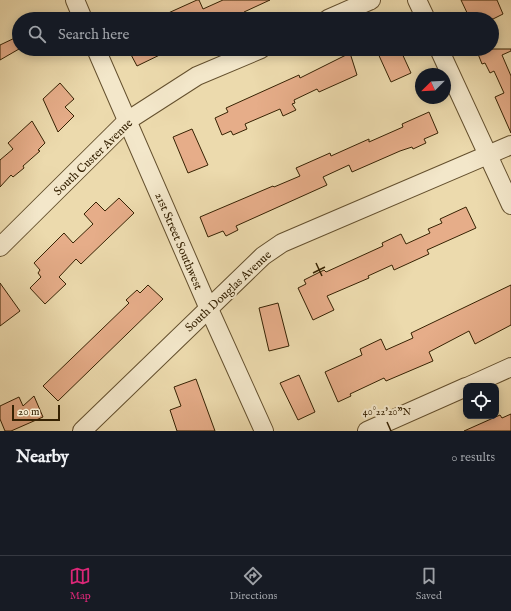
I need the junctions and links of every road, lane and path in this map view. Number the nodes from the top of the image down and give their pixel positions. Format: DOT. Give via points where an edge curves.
graph roads {
  1 [pos="75,0"];
  2 [pos="371,0"];
  3 [pos="417,0"];
  4 [pos="80,12"];
  5 [pos="344,12"];
  6 [pos="423,12"];
  7 [pos="99,56"];
  8 [pos="244,56"];
  9 [pos="442,56"];
  10 [pos="127,121"];
  11 [pos="511,145"];
  12 [pos="488,156"];
  13 [pos="511,205"];
  14 [pos="0,247"];
  15 [pos="209,309"];
  16 [pos="511,368"];
  17 [pos="476,383"];
  18 [pos="463,388"];
  19 [pos="82,431"];
  20 [pos="264,431"];
  21 [pos="367,431"];
  1 -- 4 [label="street"];
  2 -- 5 [label="street"];
  3 -- 6 [label="street"];
  7 -- 10 [label="street, 21st Street Southwest"];
  8 -- 10 [label="street, South Custer Avenue" via="197,76"];
  9 -- 12 [label="street"];
  10 -- 14 [label="street, South Custer Avenue"];
  10 -- 15 [label="street, 21st Street Southwest"];
  11 -- 12 [label="street, South Douglas Avenue"];
  12 -- 13 [label="street"];
  12 -- 15 [label="street, South Douglas Avenue" via="282,243 264,256"];
  15 -- 19 [label="street, South Douglas Avenue"];
  15 -- 20 [label="street, 21st Street Southwest"];
  16 -- 17 [label="street"];
  18 -- 21 [label="street"];
}
